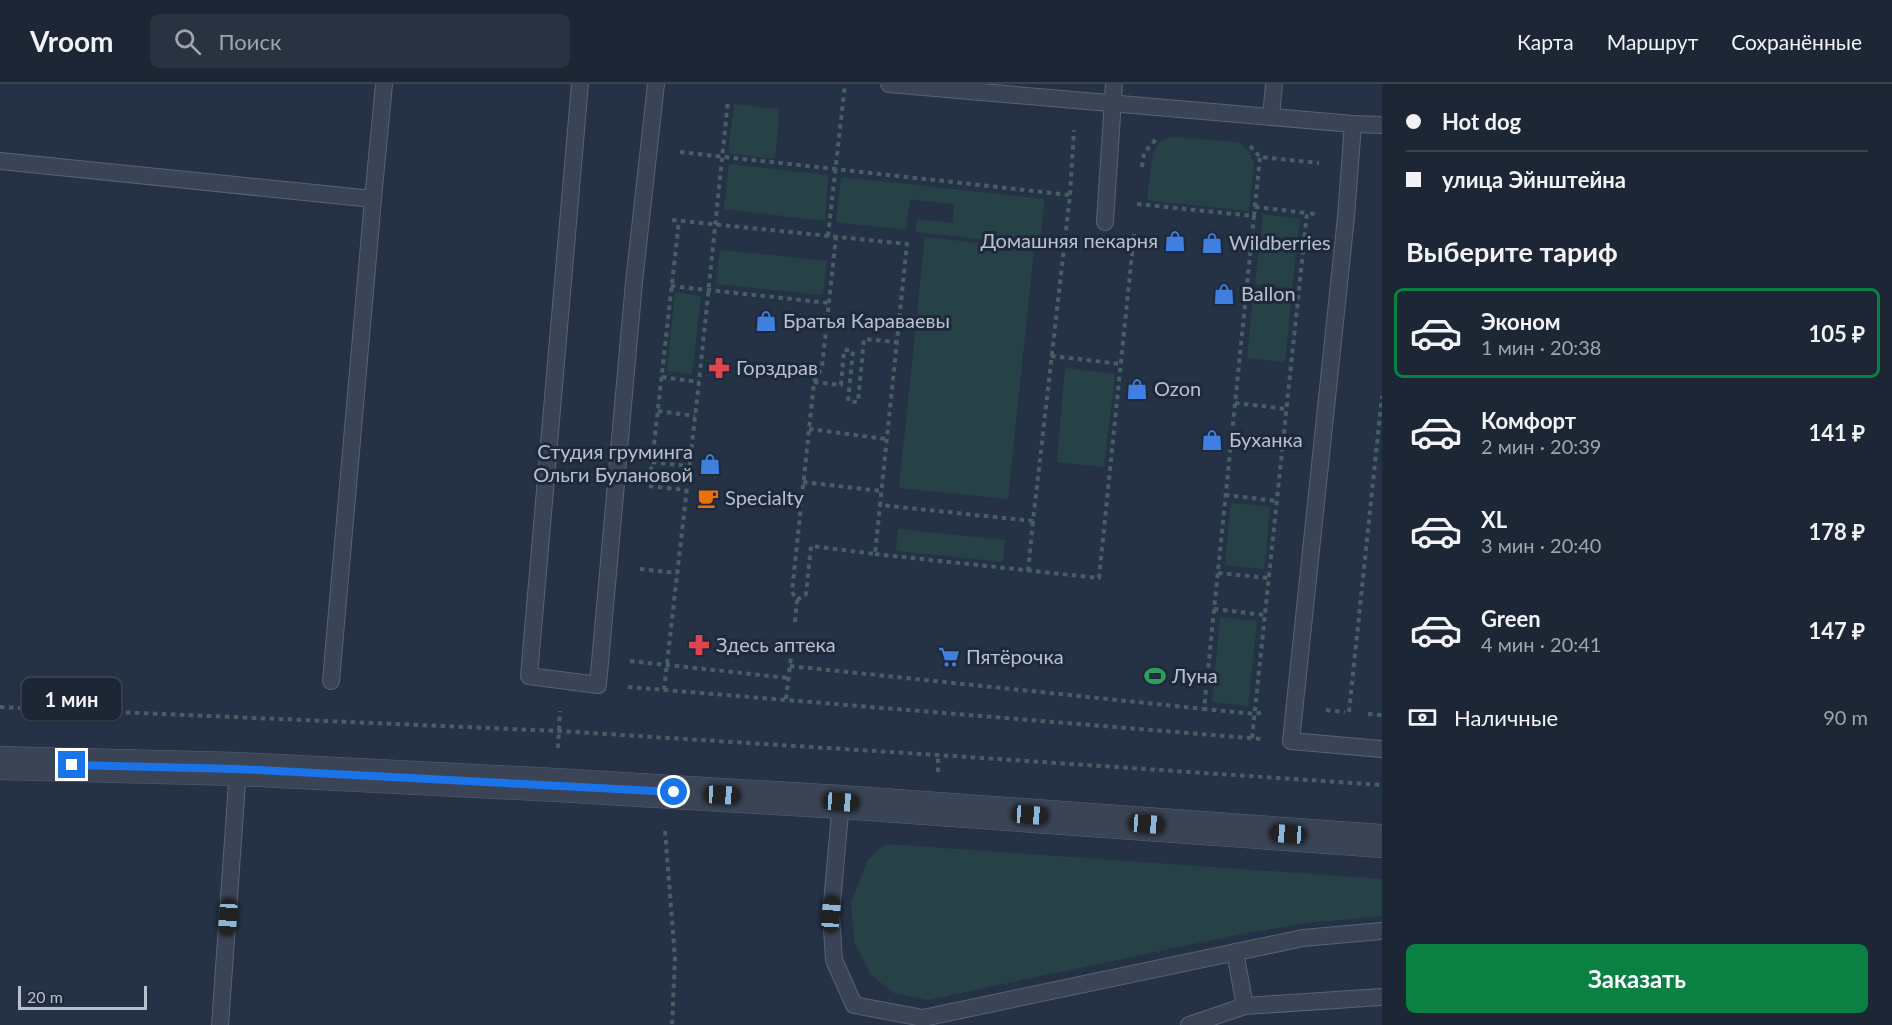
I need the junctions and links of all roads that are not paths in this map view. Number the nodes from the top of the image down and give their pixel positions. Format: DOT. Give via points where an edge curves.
graph roads {
  1 [pos="384,84"];
  2 [pos="580,84"];
  3 [pos="656,84"];
  4 [pos="888,84"];
  5 [pos="1114,84"];
  6 [pos="1274,84"];
  7 [pos="1113,104"];
  8 [pos="1271,117"];
  9 [pos="1353,124"];
  10 [pos="1382,125"];
  11 [pos="0,161"];
  12 [pos="373,199"];
  13 [pos="1105,222"];
  14 [pos="331,681"];
  15 [pos="1382,749"];
  16 [pos="0,763"];
  17 [pos="238,769"];
  18 [pos="841,802"];
  19 [pos="1382,841"];
  20 [pos="1382,931"];
  21 [pos="1235,952"];
  22 [pos="1382,997"];
  23 [pos="1245,1006"];
  24 [pos="220,1025"];
  25 [pos="1189,1025"];
  1 -- 12 [label="lane"];
  2 -- 3 [label="lane" via="529,676 598,685"];
  4 -- 7 [label="lane"];
  5 -- 7 [label="lane"];
  6 -- 8 [label="lane"];
  7 -- 8 [label="lane"];
  7 -- 13 [label="lane"];
  8 -- 9 [label="lane"];
  9 -- 10 [label="lane"];
  9 -- 15 [label="lane" via="1291,741"];
  11 -- 12 [label="lane"];
  12 -- 14 [label="lane"];
  16 -- 17 [label="street"];
  17 -- 18 [label="street"];
  17 -- 24 [label="lane"];
  18 -- 19 [label="street"];
  18 -- 21 [label="lane" via="831,914 834,960 854,1005 923,1018"];
  20 -- 21 [label="lane" via="1303,938"];
  21 -- 23 [label="lane"];
  22 -- 23 [label="lane"];
  23 -- 25 [label="lane"];
}
